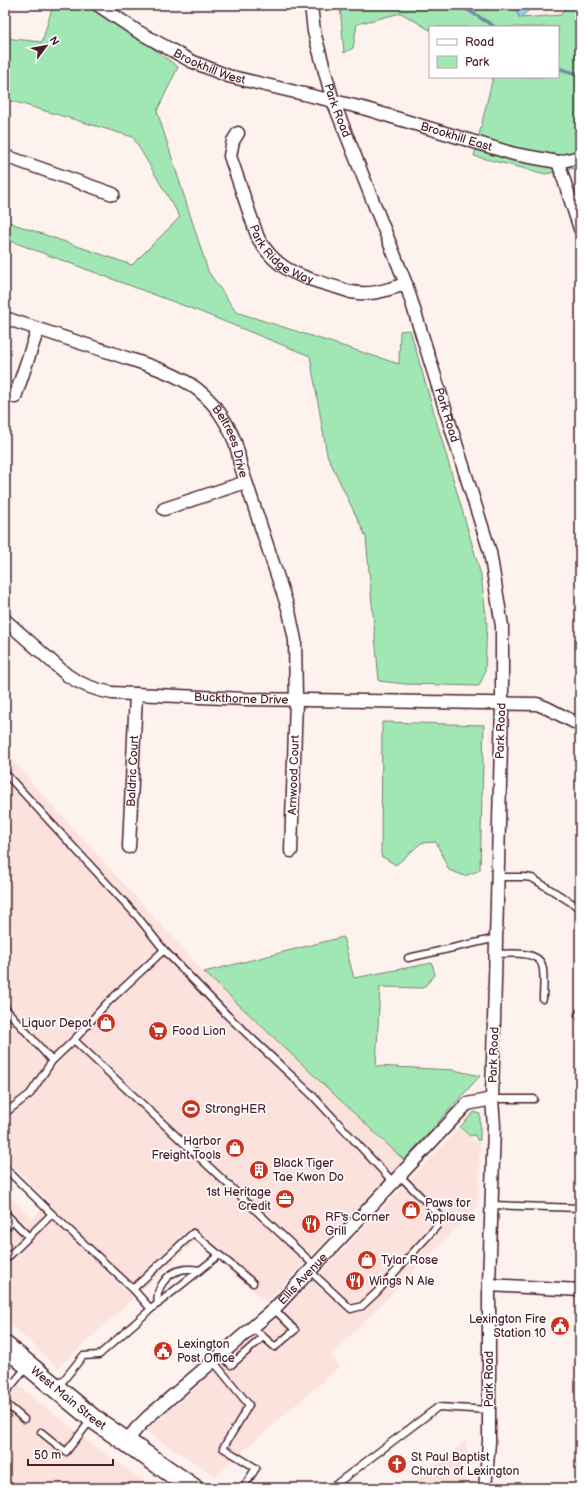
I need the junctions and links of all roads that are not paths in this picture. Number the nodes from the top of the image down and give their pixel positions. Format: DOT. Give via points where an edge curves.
graph roads {
  1 [pos="98,5"];
  2 [pos="311,5"];
  3 [pos="333,101"];
  4 [pos="238,133"];
  5 [pos="5,156"];
  6 [pos="580,157"];
  7 [pos="558,162"];
  8 [pos="113,194"];
  9 [pos="580,229"];
  10 [pos="406,284"];
  11 [pos="5,318"];
  12 [pos="38,329"];
  13 [pos="15,397"];
  14 [pos="246,482"];
  15 [pos="164,510"];
  16 [pos="5,620"];
  17 [pos="136,694"];
  18 [pos="296,700"];
  19 [pos="502,704"];
  20 [pos="580,725"];
  21 [pos="5,773"];
  22 [pos="129,847"];
  23 [pos="291,851"];
  24 [pos="498,877"];
  25 [pos="580,908"];
  26 [pos="496,938"];
  27 [pos="164,950"];
  28 [pos="496,954"];
  29 [pos="408,958"];
  30 [pos="543,999"];
  31 [pos="5,1008"];
  32 [pos="74,1040"];
  33 [pos="52,1061"];
  34 [pos="492,1099"];
  35 [pos="534,1099"];
  36 [pos="5,1113"];
  37 [pos="5,1168"];
  38 [pos="397,1180"];
  39 [pos="491,1205"];
  40 [pos="5,1208"];
  41 [pos="580,1208"];
  42 [pos="52,1214"];
  43 [pos="7,1216"];
  44 [pos="5,1229"];
  45 [pos="29,1237"];
  46 [pos="219,1255"];
  47 [pos="5,1260"];
  48 [pos="313,1268"];
  49 [pos="200,1270"];
  50 [pos="253,1284"];
  51 [pos="489,1285"];
  52 [pos="133,1289"];
  53 [pos="580,1290"];
  54 [pos="158,1304"];
  55 [pos="151,1309"];
  56 [pos="274,1309"];
  57 [pos="253,1328"];
  58 [pos="262,1337"];
  59 [pos="5,1346"];
  60 [pos="217,1359"];
  61 [pos="28,1366"];
  62 [pos="56,1390"];
  63 [pos="5,1393"];
  64 [pos="5,1403"];
  65 [pos="489,1410"];
  66 [pos="92,1418"];
  67 [pos="24,1419"];
  68 [pos="41,1432"];
  69 [pos="126,1442"];
  70 [pos="193,1488"];
  71 [pos="243,1488"];
  72 [pos="331,1488"];
  73 [pos="486,1488"];
  1 -- 3 [label="street, Brookhill West" via="191,61 222,74"];
  2 -- 3 [label="street, Park Road" via="314,32"];
  3 -- 7 [label="street, Brookhill East" via="514,154"];
  3 -- 10 [label="street, Park Road"];
  4 -- 10 [label="street, Park Ridge Way" via="233,141 230,156 258,238 265,250 283,268 361,294 371,294"];
  5 -- 8 [label="street"];
  6 -- 7 [label="street, Brookhill East"];
  7 -- 9 [label="street"];
  10 -- 19 [label="street, Park Road" via="490,552 502,626"];
  11 -- 12 [label="street, Beltrees Drive"];
  12 -- 13 [label="street"];
  12 -- 14 [label="street, Beltrees Drive" via="146,364 196,388 210,401 228,428 239,454"];
  14 -- 15 [label="street"];
  14 -- 18 [label="street, Beltrees Drive" via="292,621 295,640"];
  16 -- 17 [label="street, Buckthorne Drive" via="76,682 100,691"];
  17 -- 18 [label="street, Buckthorne Drive"];
  17 -- 22 [label="street, Baldric Court"];
  18 -- 19 [label="street, Buckthorne Drive"];
  18 -- 23 [label="street, Arnwood Court"];
  19 -- 20 [label="street, Buckthorne Drive" via="537,704"];
  19 -- 24 [label="street, Park Road"];
  21 -- 27 [label="lane" via="137,916"];
  24 -- 25 [label="lane" via="532,878"];
  24 -- 26 [label="street, Park Road"];
  26 -- 28 [label="street, Park Road"];
  26 -- 29 [label="lane"];
  27 -- 32 [label="lane" via="106,1004"];
  27 -- 38 [label="lane" via="228,1016"];
  28 -- 30 [label="lane" via="528,955 537,958 542,965"];
  28 -- 34 [label="street, Park Road"];
  31 -- 33 [label="lane"];
  32 -- 33 [label="lane"];
  32 -- 48 [label="lane"];
  33 -- 36 [label="lane" via="30,1094"];
  34 -- 35 [label="lane"];
  34 -- 38 [label="street, Ellis Avenue" via="467,1104"];
  34 -- 39 [label="street, Park Road" via="494,1126"];
  37 -- 42 [label="lane"];
  38 -- 48 [label="street, Ellis Avenue"];
  38 -- 48 [label="lane" via="440,1216 438,1226 376,1293 362,1306 351,1309"];
  39 -- 41 [label="lane"];
  39 -- 51 [label="street, Park Road"];
  40 -- 43 [label="lane"];
  42 -- 45 [label="lane"];
  42 -- 52 [label="lane"];
  43 -- 44 [label="lane"];
  43 -- 45 [label="lane"];
  45 -- 47 [label="lane"];
  46 -- 49 [label="lane"];
  46 -- 50 [label="lane"];
  46 -- 52 [label="lane" via="193,1233"];
  48 -- 56 [label="street, Ellis Avenue"];
  49 -- 54 [label="lane"];
  49 -- 54 [label="lane" via="178,1270 158,1289"];
  51 -- 53 [label="street"];
  51 -- 65 [label="street, Park Road"];
  52 -- 55 [label="lane"];
  54 -- 55 [label="lane"];
  55 -- 62 [label="lane" via="98,1355 83,1356"];
  56 -- 57 [label="street, Ellis Avenue"];
  56 -- 58 [label="lane" via="295,1330 275,1347"];
  57 -- 58 [label="lane"];
  57 -- 60 [label="street, Ellis Avenue"];
  58 -- 60 [label="lane" via="231,1364"];
  59 -- 61 [label="main road, West Main Street"];
  60 -- 69 [label="street, Ellis Avenue" via="148,1417"];
  60 -- 71 [label="lane" via="249,1405 223,1448 256,1468"];
  61 -- 62 [label="main road, West Main Street"];
  61 -- 63 [label="lane"];
  62 -- 66 [label="main road, West Main Street"];
  64 -- 67 [label="lane"];
  65 -- 72 [label="lane" via="438,1407"];
  65 -- 73 [label="street, Park Road"];
  66 -- 68 [label="lane" via="66,1452"];
  66 -- 69 [label="main road, West Main Street"];
  69 -- 70 [label="main road, West Main Street"];
}
